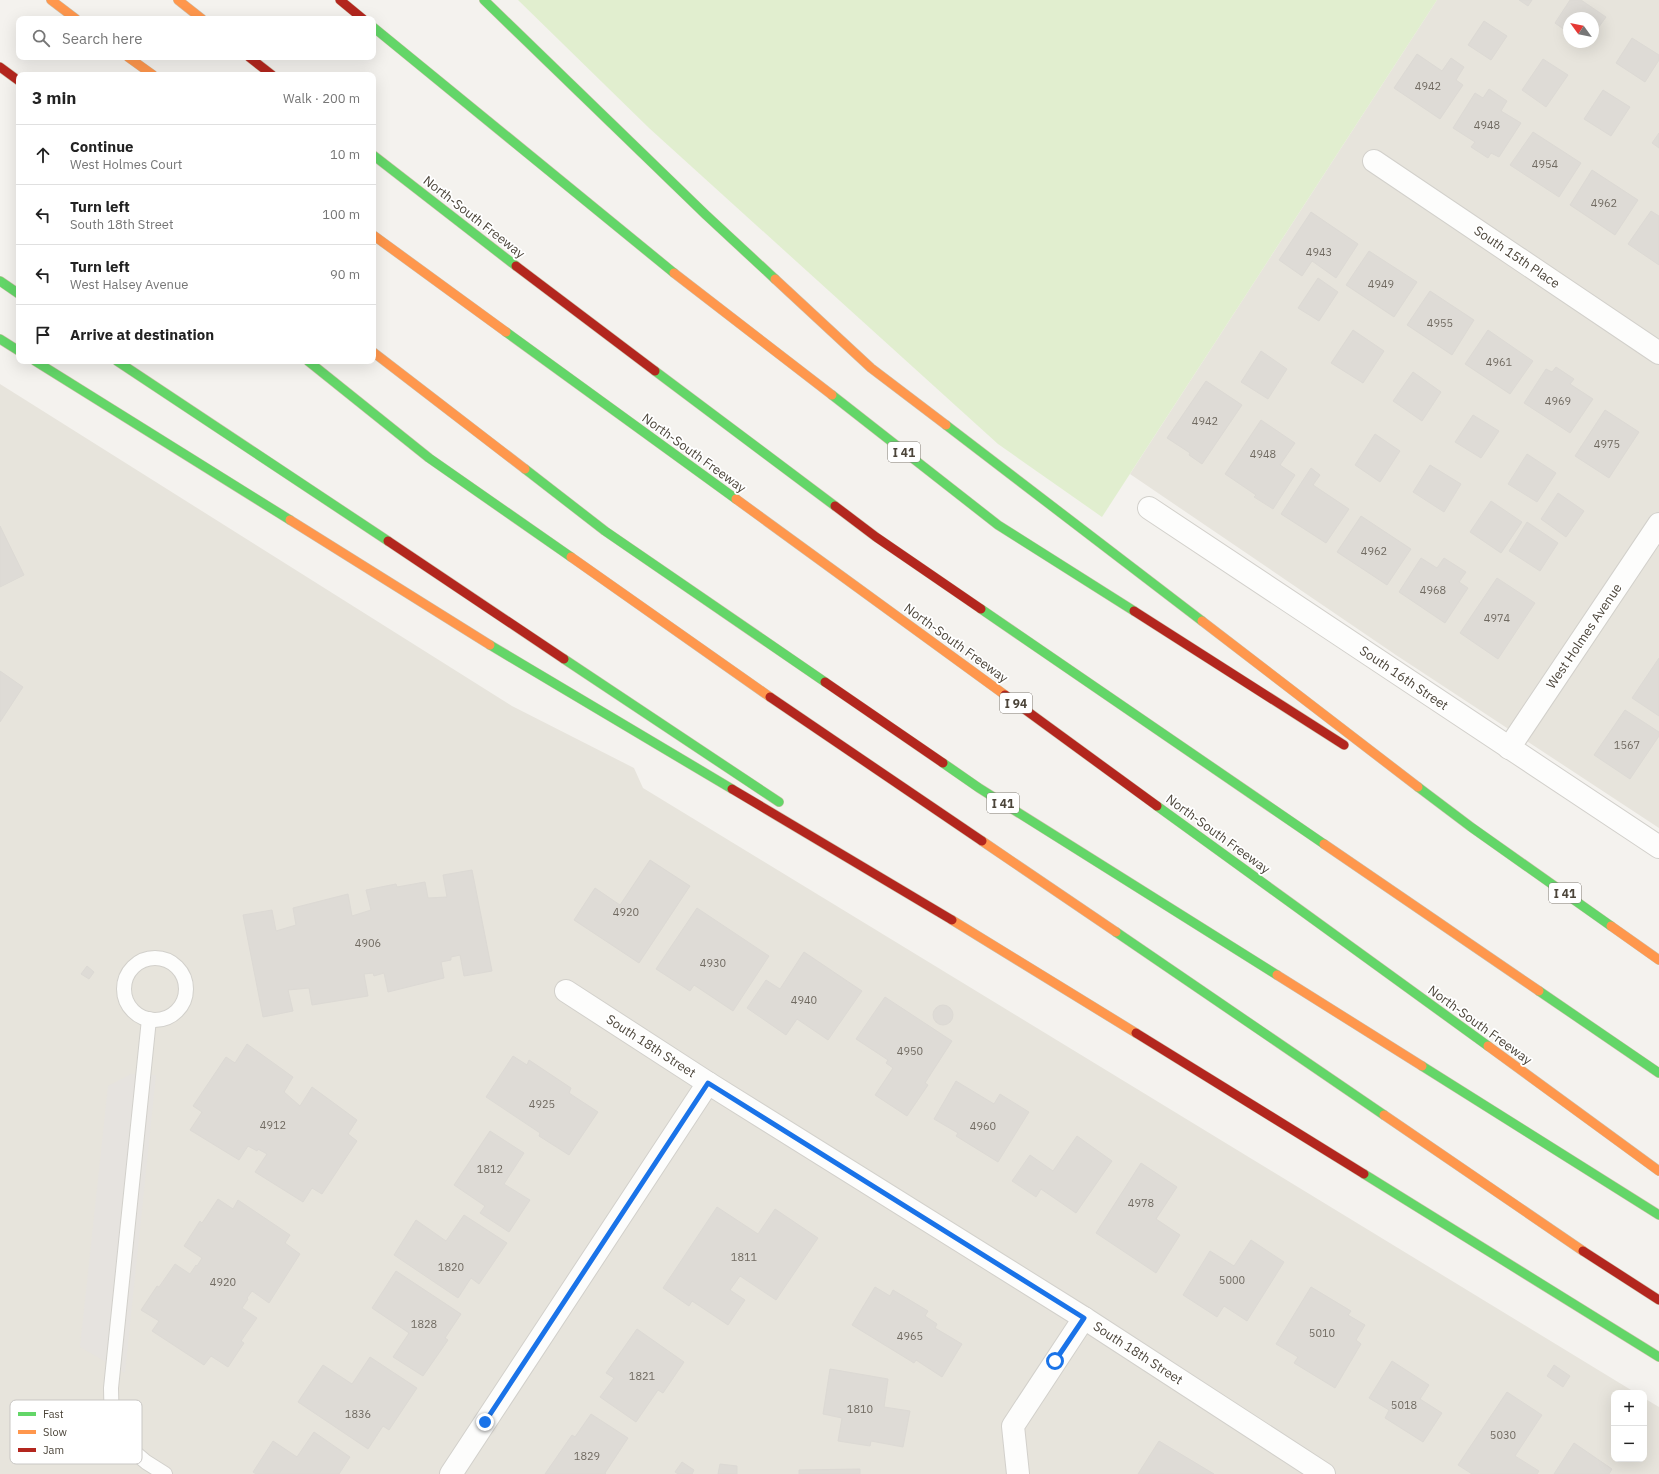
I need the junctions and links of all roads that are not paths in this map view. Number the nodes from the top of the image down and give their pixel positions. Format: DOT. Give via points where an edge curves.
graph roads {
  1 [pos="50,0"];
  2 [pos="178,0"];
  3 [pos="340,0"];
  4 [pos="484,0"];
  5 [pos="72,16"];
  6 [pos="198,16"];
  7 [pos="359,16"];
  8 [pos="376,29"];
  9 [pos="132,60"];
  10 [pos="253,60"];
  11 [pos="0,67"];
  12 [pos="149,72"];
  13 [pos="268,72"];
  14 [pos="16,79"];
  15 [pos="376,157"];
  16 [pos="1374,161"];
  17 [pos="376,237"];
  18 [pos="0,281"];
  19 [pos="16,292"];
  20 [pos="0,339"];
  21 [pos="16,349"];
  22 [pos="1659,353"];
  23 [pos="376,354"];
  24 [pos="40,364"];
  25 [pos="122,364"];
  26 [pos="312,364"];
  27 [pos="1149,508"];
  28 [pos="1659,524"];
  29 [pos="1509,748"];
  30 [pos="1351,750"];
  31 [pos="1371,763"];
  32 [pos="789,808"];
  33 [pos="1471,827"];
  34 [pos="835,839"];
  35 [pos="1659,847"];
  36 [pos="979,936"];
  37 [pos="1659,960"];
  38 [pos="566,991"];
  39 [pos="149,1019"];
  40 [pos="1659,1073"];
  41 [pos="708,1083"];
  42 [pos="1659,1171"];
  43 [pos="1659,1216"];
  44 [pos="1659,1300"];
  45 [pos="1084,1318"];
  46 [pos="1659,1357"];
  47 [pos="111,1400"];
  48 [pos="142,1459"];
  49 [pos="165,1474"];
  50 [pos="451,1474"];
  51 [pos="1018,1474"];
  52 [pos="1324,1474"];
  1 -- 5 [label="highway"];
  2 -- 6 [label="highway"];
  3 -- 7 [label="highway"];
  4 -- 33 [label="highway" via="706,215 871,368"];
  8 -- 30 [label="highway, I 41" via="687,284 998,525"];
  9 -- 12 [label="highway"];
  10 -- 13 [label="highway"];
  11 -- 14 [label="highway"];
  15 -- 40 [label="highway, North-South Freeway" via="602,332 876,537"];
  16 -- 22 [label="street, South 15th Place"];
  17 -- 42 [label="highway, North-South Freeway / I 94"];
  18 -- 19 [label="highway"];
  20 -- 21 [label="highway"];
  23 -- 43 [label="highway, I 41" via="605,531 979,788"];
  24 -- 36 [label="highway" via="534,672"];
  25 -- 32 [label="highway"];
  26 -- 44 [label="highway" via="429,458 750,683 1589,1255"];
  27 -- 29 [label="street, South 16th Street"];
  28 -- 29 [label="street, West Holmes Avenue"];
  29 -- 35 [label="street, South 16th Street"];
  31 -- 33 [label="highway, I 41"];
  33 -- 37 [label="highway, I 41"];
  34 -- 36 [label="highway"];
  36 -- 46 [label="highway"];
  38 -- 41 [label="street, South 18th Street"];
  39 -- 39 [label="lane" via="160,1019 170,1015 178,1009 185,994 184,978 179,969 161,958 142,960 128,974 125,983 124,992 132,1010"];
  39 -- 47 [label="lane"];
  41 -- 45 [label="street, South 18th Street"];
  41 -- 50 [label="street"];
  45 -- 51 [label="street" via="1013,1426"];
  45 -- 52 [label="street, South 18th Street"];
  48 -- 49 [label="lane"];
}
